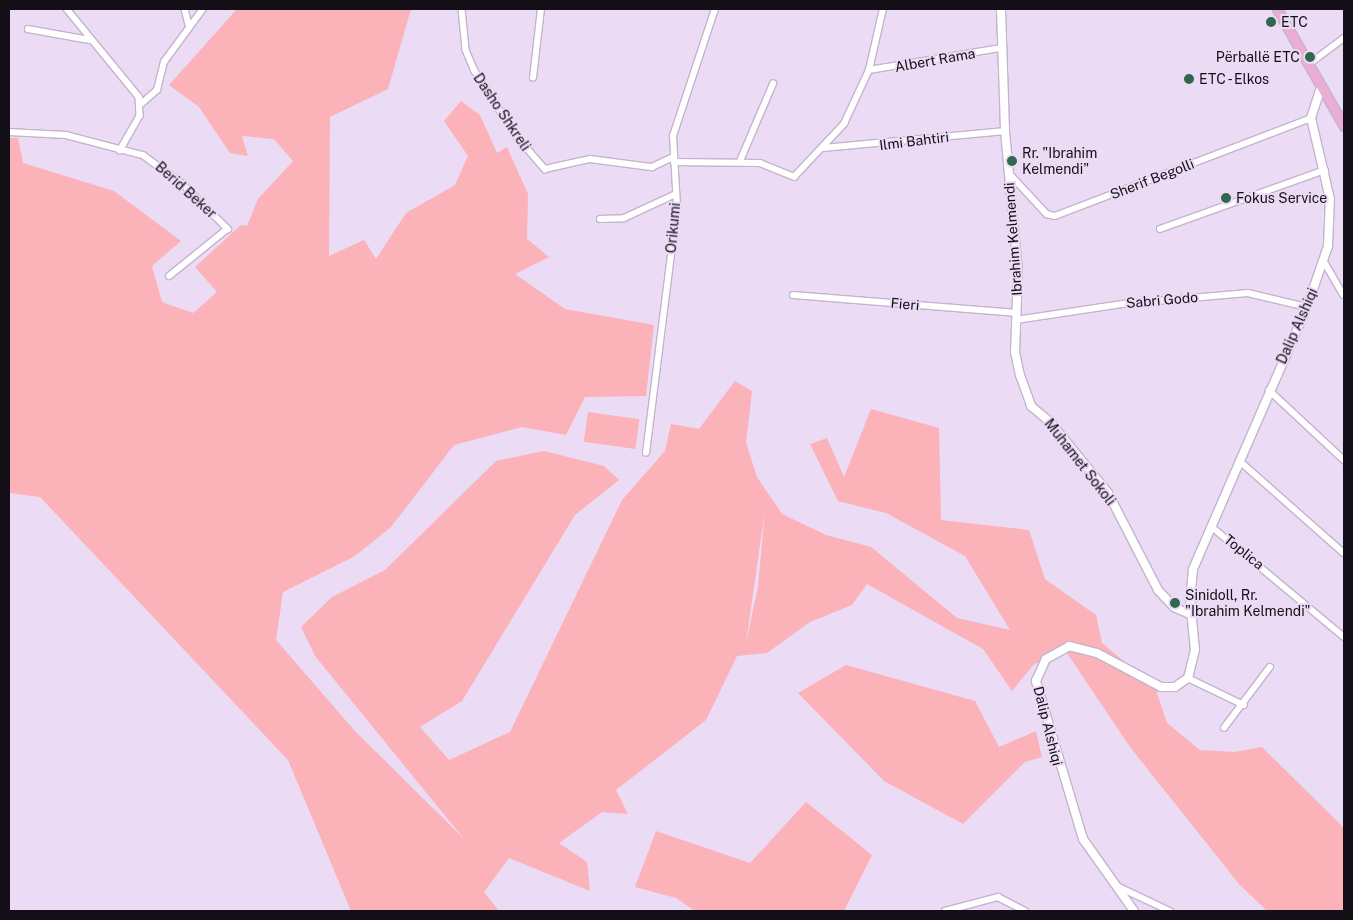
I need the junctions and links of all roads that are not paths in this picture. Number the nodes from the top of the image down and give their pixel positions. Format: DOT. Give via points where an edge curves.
graph roads {
  1 [pos="67,9"];
  2 [pos="185,9"];
  3 [pos="203,9"];
  4 [pos="462,9"];
  5 [pos="541,9"];
  6 [pos="715,9"];
  7 [pos="883,9"];
  8 [pos="1001,9"];
  9 [pos="1277,9"];
  10 [pos="189,25"];
  11 [pos="28,29"];
  12 [pos="1344,38"];
  13 [pos="89,40"];
  14 [pos="1001,48"];
  15 [pos="1308,66"];
  16 [pos="869,70"];
  17 [pos="533,78"];
  18 [pos="772,84"];
  19 [pos="1321,88"];
  20 [pos="142,104"];
  21 [pos="1342,114"];
  22 [pos="1311,118"];
  23 [pos="1344,126"];
  24 [pos="1005,131"];
  25 [pos="9,132"];
  26 [pos="823,148"];
  27 [pos="120,151"];
  28 [pos="673,160"];
  29 [pos="740,161"];
  30 [pos="1325,170"];
  31 [pos="1009,173"];
  32 [pos="676,194"];
  33 [pos="600,218"];
  34 [pos="1160,229"];
  35 [pos="1324,261"];
  36 [pos="170,276"];
  37 [pos="793,295"];
  38 [pos="1344,296"];
  39 [pos="1307,307"];
  40 [pos="1017,317"];
  41 [pos="1269,390"];
  42 [pos="646,453"];
  43 [pos="1344,460"];
  44 [pos="1242,462"];
  45 [pos="1212,526"];
  46 [pos="1344,553"];
  47 [pos="1192,615"];
  48 [pos="1344,637"];
  49 [pos="1270,667"];
  50 [pos="1188,678"];
  51 [pos="1244,705"];
  52 [pos="1224,728"];
  53 [pos="1116,885"];
  54 [pos="1131,909"];
  55 [pos="945,911"];
  56 [pos="1025,911"];
  57 [pos="1170,911"];
  1 -- 13 [label="street"];
  2 -- 10 [label="street"];
  3 -- 10 [label="street"];
  4 -- 28 [label="street, Dasho Shkreli" via="466,50 475,71 514,133 545,169 590,159 652,167"];
  5 -- 17 [label="street"];
  6 -- 28 [label="street, Orikumi" via="678,116"];
  7 -- 16 [label="street"];
  8 -- 14 [label="street, Ibrahim Kelmendi"];
  9 -- 15 [label="main road"];
  10 -- 20 [label="street" via="164,62 157,90"];
  11 -- 13 [label="street"];
  12 -- 15 [label="street"];
  13 -- 20 [label="street" via="127,77"];
  14 -- 16 [label="street, Albert Rama"];
  14 -- 24 [label="street, Ibrahim Kelmendi"];
  15 -- 19 [label="main road"];
  16 -- 26 [label="street" via="844,124"];
  18 -- 29 [label="street"];
  19 -- 21 [label="main road"];
  19 -- 22 [label="street"];
  20 -- 27 [label="street" via="136,125"];
  21 -- 23 [label="main road"];
  22 -- 30 [label="street, Dalip Alshiqi"];
  22 -- 31 [label="street, Sherif Begolli" via="1055,216 1047,214"];
  24 -- 26 [label="street, Ilmi Bahtiri"];
  24 -- 31 [label="street, Ibrahim Kelmendi"];
  25 -- 27 [label="street, Berid Beker" via="66,135"];
  26 -- 29 [label="street" via="790,178 765,164"];
  27 -- 36 [label="street, Berid Beker" via="158,163 228,229"];
  28 -- 29 [label="street"];
  28 -- 32 [label="street, Orikumi"];
  30 -- 34 [label="street"];
  30 -- 35 [label="street, Dalip Alshiqi" via="1331,214"];
  31 -- 40 [label="street, Ibrahim Kelmendi" via="1018,271"];
  32 -- 33 [label="street" via="624,218"];
  32 -- 42 [label="street, Orikumi"];
  35 -- 38 [label="street, Dalip Alshiqi"];
  35 -- 39 [label="street, Dalip Alshiqi"];
  37 -- 40 [label="street, Fieri"];
  39 -- 40 [label="street, Sabri Godo" via="1248,292"];
  39 -- 41 [label="street, Dalip Alshiqi"];
  40 -- 47 [label="street, Muhamet Sokoli" via="1016,362 1031,406 1051,423 1108,493 1165,599"];
  41 -- 43 [label="street"];
  41 -- 44 [label="street, Dalip Alshiqi"];
  44 -- 45 [label="street, Dalip Alshiqi"];
  44 -- 46 [label="street"];
  45 -- 47 [label="street, Dalip Alshiqi" via="1193,569"];
  45 -- 48 [label="street, Toplica"];
  47 -- 50 [label="street, Dalip Alshiqi" via="1195,650"];
  49 -- 51 [label="street"];
  50 -- 51 [label="street"];
  50 -- 53 [label="street, Dalip Alshiqi" via="1175,687 1161,687 1097,653 1069,646 1053,652 1039,671 1038,698 1083,839"];
  51 -- 52 [label="street"];
  53 -- 54 [label="street, Dalip Alshiqi"];
  53 -- 57 [label="street"];
  55 -- 56 [label="street" via="998,897"];
}
